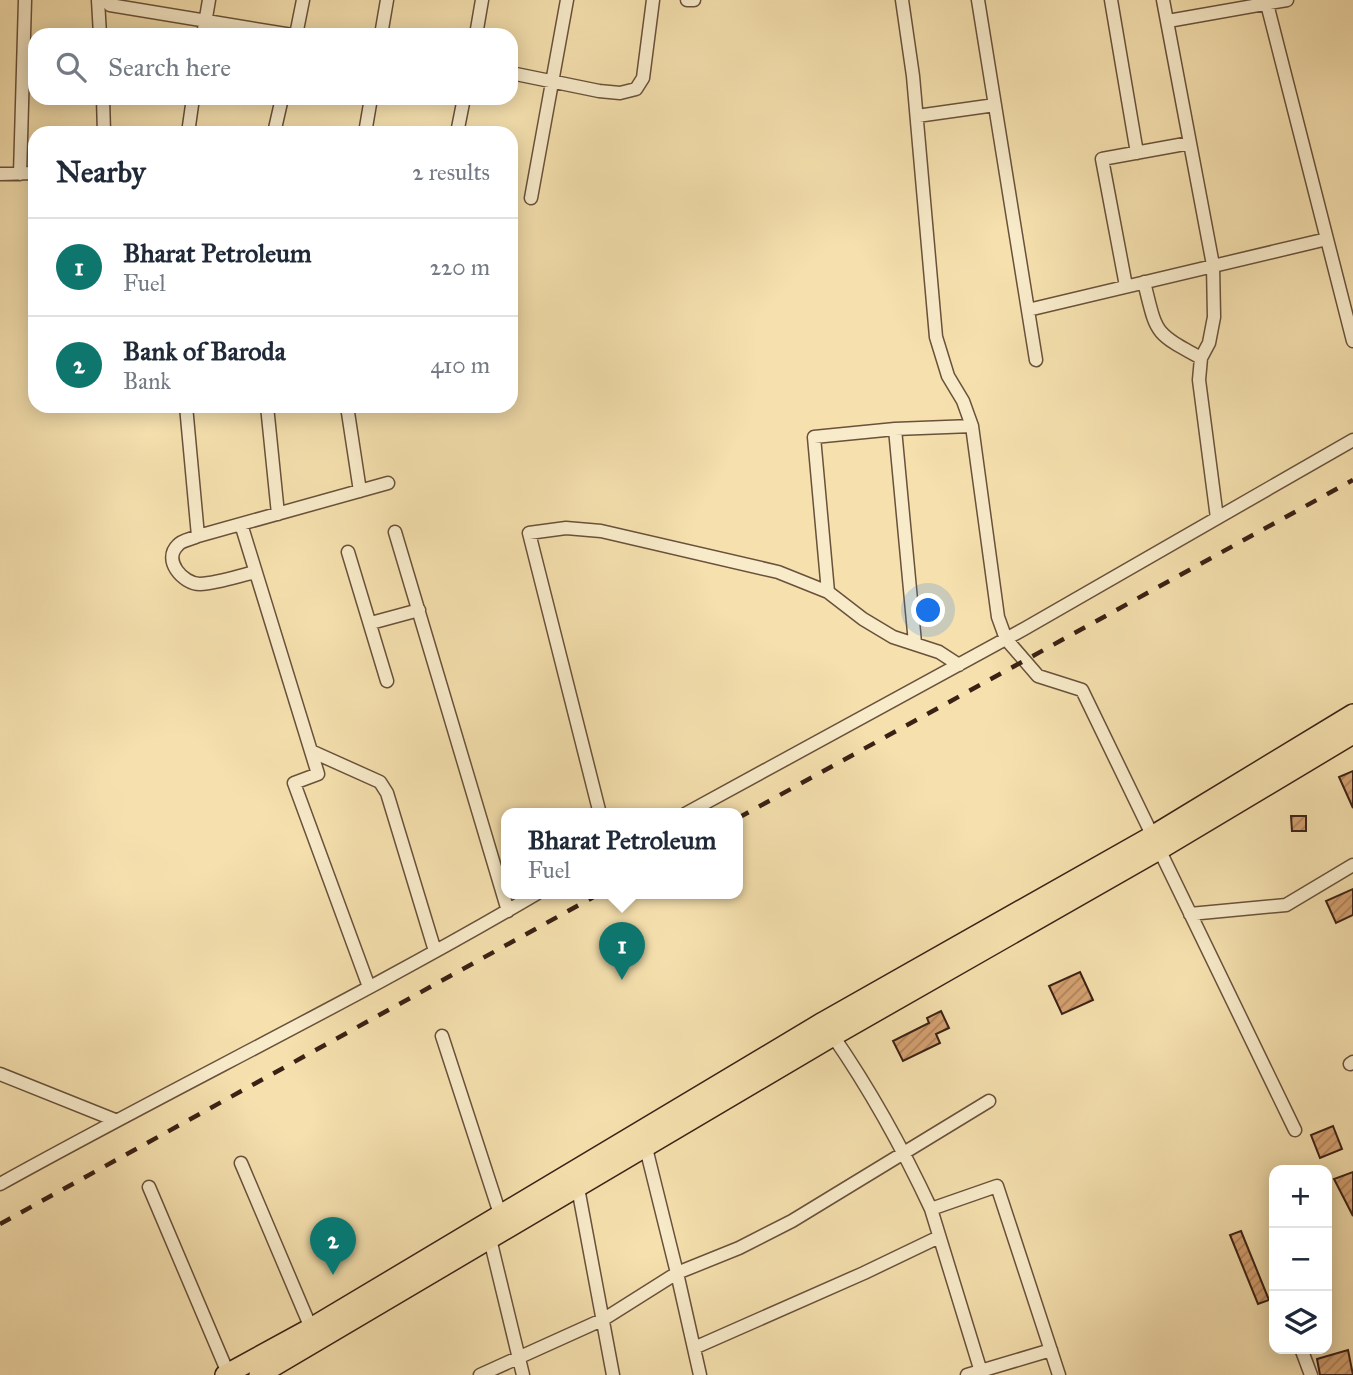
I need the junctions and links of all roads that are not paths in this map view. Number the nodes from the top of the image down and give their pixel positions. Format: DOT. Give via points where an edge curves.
graph roads {
  1 [pos="25,0"];
  2 [pos="98,0"];
  3 [pos="110,0"];
  4 [pos="209,0"];
  5 [pos="303,0"];
  6 [pos="387,0"];
  7 [pos="482,0"];
  8 [pos="567,0"];
  9 [pos="653,0"];
  10 [pos="687,0"];
  11 [pos="694,0"];
  12 [pos="902,0"];
  13 [pos="978,0"];
  14 [pos="1111,0"];
  15 [pos="1163,0"];
  16 [pos="1287,0"];
  17 [pos="1266,2"];
  18 [pos="205,21"];
  19 [pos="1168,21"];
  20 [pos="100,28"];
  21 [pos="204,28"];
  22 [pos="250,28"];
  23 [pos="296,28"];
  24 [pos="382,28"];
  25 [pos="477,28"];
  26 [pos="518,74"];
  27 [pos="554,81"];
  28 [pos="103,105"];
  29 [pos="192,105"];
  30 [pos="280,105"];
  31 [pos="370,105"];
  32 [pos="463,105"];
  33 [pos="995,105"];
  34 [pos="917,116"];
  35 [pos="104,126"];
  36 [pos="189,126"];
  37 [pos="276,126"];
  38 [pos="366,126"];
  39 [pos="458,126"];
  40 [pos="1190,143"];
  41 [pos="1137,153"];
  42 [pos="28,173"];
  43 [pos="0,174"];
  44 [pos="20,174"];
  45 [pos="531,198"];
  46 [pos="1327,239"];
  47 [pos="1213,265"];
  48 [pos="1143,282"];
  49 [pos="1126,286"];
  50 [pos="1028,310"];
  51 [pos="1353,341"];
  52 [pos="1201,358"];
  53 [pos="1036,360"];
  54 [pos="187,413"];
  55 [pos="268,413"];
  56 [pos="348,413"];
  57 [pos="972,426"];
  58 [pos="895,429"];
  59 [pos="1353,440"];
  60 [pos="388,483"];
  61 [pos="360,491"];
  62 [pos="278,513"];
  63 [pos="1217,518"];
  64 [pos="240,524"];
  65 [pos="395,531"];
  66 [pos="198,536"];
  67 [pos="348,552"];
  68 [pos="256,572"];
  69 [pos="828,592"];
  70 [pos="419,611"];
  71 [pos="371,623"];
  72 [pos="1006,639"];
  73 [pos="915,643"];
  74 [pos="959,665"];
  75 [pos="387,681"];
  76 [pos="1353,714"];
  77 [pos="1353,734"];
  78 [pos="311,751"];
  79 [pos="598,808"];
  80 [pos="696,808"];
  81 [pos="1156,843"];
  82 [pos="1353,864"];
  83 [pos="501,887"];
  84 [pos="504,899"];
  85 [pos="528,899"];
  86 [pos="508,911"];
  87 [pos="1190,914"];
  88 [pos="435,951"];
  89 [pos="369,987"];
  90 [pos="442,1036"];
  91 [pos="833,1036"];
  92 [pos="0,1074"];
  93 [pos="989,1101"];
  94 [pos="115,1120"];
  95 [pos="1295,1130"];
  96 [pos="646,1147"];
  97 [pos="904,1152"];
  98 [pos="241,1163"];
  99 [pos="0,1184"];
  100 [pos="149,1188"];
  101 [pos="578,1188"];
  102 [pos="931,1209"];
  103 [pos="500,1214"];
  104 [pos="939,1237"];
  105 [pos="490,1239"];
  106 [pos="677,1273"];
  107 [pos="604,1319"];
  108 [pos="311,1328"];
  109 [pos="694,1348"];
  110 [pos="1051,1350"];
  111 [pos="1303,1354"];
  112 [pos="518,1356"];
  113 [pos="265,1373"];
  114 [pos="981,1373"];
  115 [pos="227,1374"];
  116 [pos="480,1375"];
  117 [pos="523,1375"];
  118 [pos="612,1375"];
  119 [pos="700,1375"];
  120 [pos="967,1375"];
  121 [pos="1059,1375"];
  122 [pos="1311,1375"];
  1 -- 44 [label="street"];
  2 -- 20 [label="street"];
  3 -- 18 [label="street" via="110,5"];
  4 -- 18 [label="street"];
  5 -- 23 [label="street"];
  6 -- 24 [label="street"];
  7 -- 25 [label="street"];
  8 -- 27 [label="street"];
  9 -- 27 [label="street" via="643,78 636,89 620,93"];
  10 -- 11 [label="street"];
  12 -- 34 [label="street"];
  13 -- 33 [label="street"];
  14 -- 41 [label="street"];
  15 -- 19 [label="street"];
  16 -- 17 [label="street"];
  17 -- 19 [label="street"];
  17 -- 46 [label="street"];
  18 -- 21 [label="street"];
  18 -- 22 [label="street"];
  19 -- 40 [label="street"];
  26 -- 27 [label="street"];
  27 -- 45 [label="street"];
  28 -- 35 [label="street"];
  29 -- 36 [label="street"];
  30 -- 37 [label="street"];
  31 -- 38 [label="street"];
  32 -- 39 [label="street"];
  33 -- 34 [label="street"];
  33 -- 50 [label="street"];
  34 -- 57 [label="street" via="936,337"];
  40 -- 41 [label="street"];
  40 -- 47 [label="street"];
  41 -- 49 [label="street" via="1102,159"];
  42 -- 44 [label="street"];
  43 -- 44 [label="street"];
  46 -- 47 [label="street"];
  46 -- 51 [label="street"];
  47 -- 48 [label="street"];
  47 -- 52 [label="street" via="1214,317"];
  48 -- 49 [label="street"];
  48 -- 52 [label="street" via="1157,329"];
  49 -- 50 [label="street"];
  50 -- 53 [label="street"];
  52 -- 63 [label="street" via="1199,380"];
  54 -- 66 [label="street"];
  55 -- 62 [label="street"];
  56 -- 61 [label="street"];
  57 -- 58 [label="street"];
  57 -- 72 [label="street" via="998,617"];
  58 -- 69 [label="street" via="814,437"];
  58 -- 73 [label="street"];
  59 -- 63 [label="street"];
  60 -- 61 [label="street"];
  61 -- 62 [label="street"];
  62 -- 64 [label="street"];
  63 -- 72 [label="street"];
  64 -- 66 [label="street"];
  64 -- 68 [label="street"];
  65 -- 70 [label="street"];
  66 -- 68 [label="street" via="174,551 173,562 188,582 201,584"];
  67 -- 71 [label="street"];
  68 -- 78 [label="street"];
  69 -- 73 [label="street" via="893,637"];
  69 -- 79 [label="street" via="778,572 601,531 566,528 529,534"];
  70 -- 71 [label="street"];
  70 -- 83 [label="street"];
  71 -- 75 [label="street"];
  72 -- 74 [label="street"];
  72 -- 81 [label="street" via="1038,676 1082,690"];
  73 -- 74 [label="street"];
  74 -- 80 [label="street"];
  76 -- 81 [label="main road"];
  77 -- 81 [label="main road"];
  78 -- 88 [label="street" via="380,782 387,793"];
  78 -- 89 [label="street" via="318,774 294,783"];
  81 -- 87 [label="street"];
  81 -- 91 [label="main road"];
  81 -- 103 [label="main road" via="823,1022"];
  82 -- 87 [label="street" via="1286,905"];
  84 -- 86 [label="street"];
  85 -- 86 [label="street"];
  86 -- 88 [label="street"];
  87 -- 95 [label="street"];
  88 -- 89 [label="street"];
  89 -- 94 [label="street"];
  90 -- 103 [label="street"];
  91 -- 96 [label="main road"];
  91 -- 97 [label="street"];
  92 -- 94 [label="street"];
  93 -- 97 [label="street"];
  94 -- 99 [label="street"];
  96 -- 101 [label="main road"];
  96 -- 106 [label="street"];
  97 -- 102 [label="street"];
  97 -- 106 [label="street" via="792,1221"];
  98 -- 108 [label="street"];
  100 -- 115 [label="street"];
  101 -- 105 [label="main road"];
  101 -- 107 [label="street"];
  102 -- 104 [label="street"];
  102 -- 110 [label="street" via="997,1186"];
  103 -- 108 [label="main road"];
  104 -- 109 [label="street"];
  104 -- 114 [label="street"];
  105 -- 112 [label="street"];
  105 -- 113 [label="main road"];
  106 -- 107 [label="street"];
  106 -- 109 [label="street"];
  107 -- 112 [label="street"];
  107 -- 118 [label="street"];
  108 -- 115 [label="main road"];
  109 -- 119 [label="street"];
  110 -- 114 [label="street"];
  110 -- 121 [label="street"];
  111 -- 122 [label="street"];
  112 -- 116 [label="street"];
  112 -- 117 [label="street"];
  114 -- 120 [label="street"];
}
